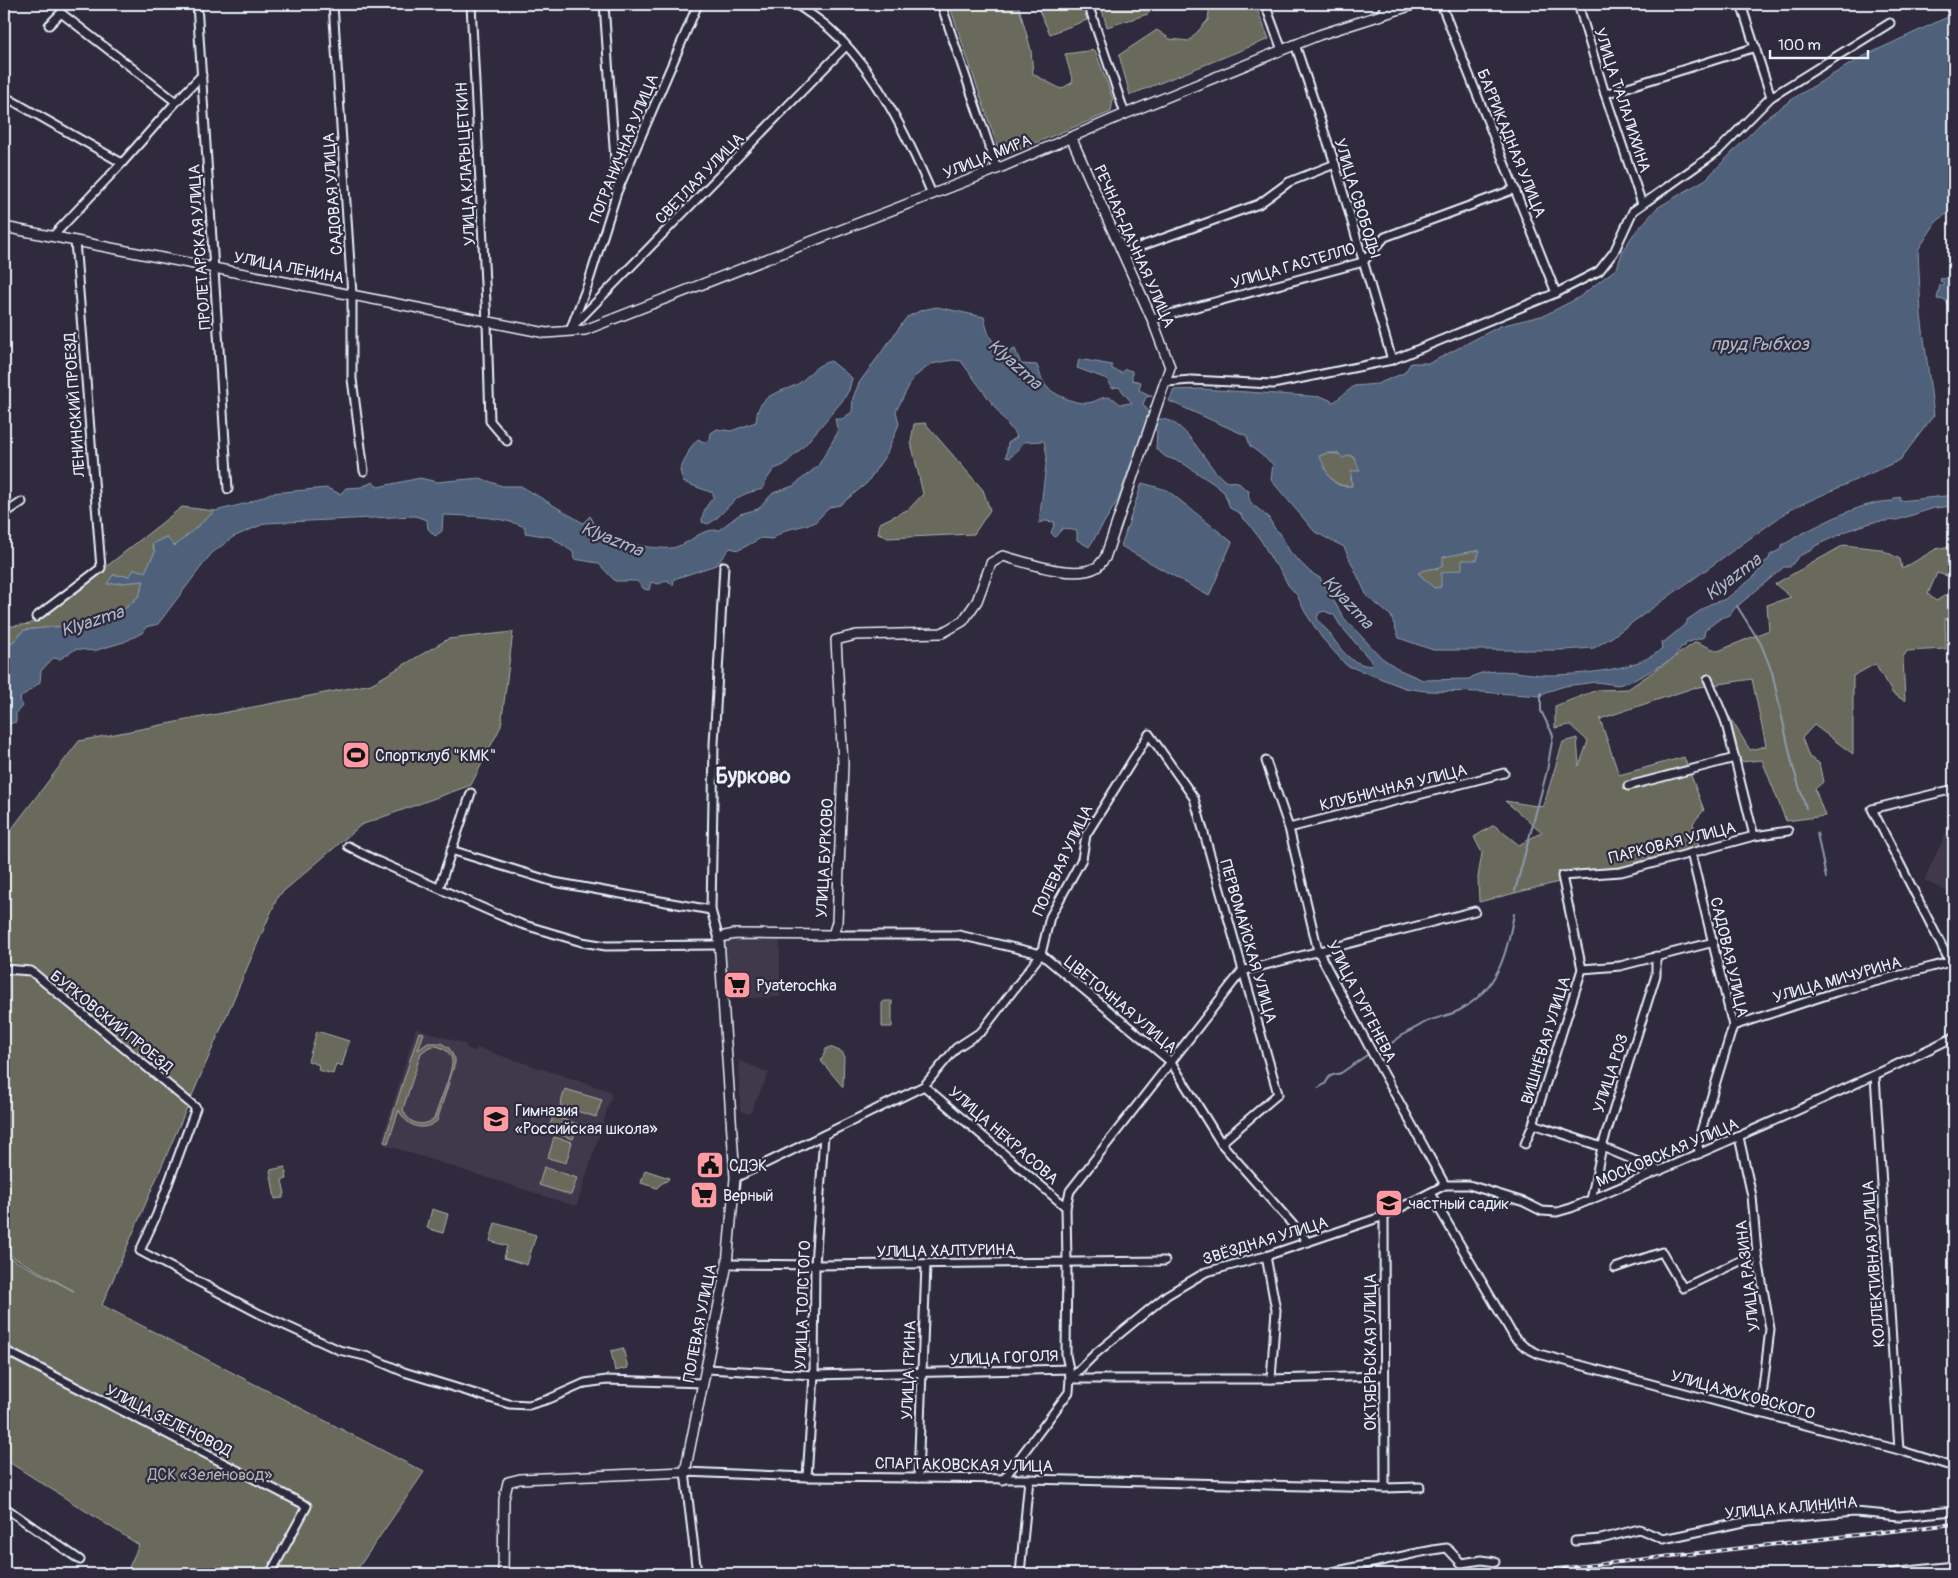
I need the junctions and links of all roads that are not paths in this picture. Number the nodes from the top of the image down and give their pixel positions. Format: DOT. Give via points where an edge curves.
graph roads {
  1 [pos="197,4"];
  2 [pos="333,4"];
  3 [pos="470,4"];
  4 [pos="604,4"];
  5 [pos="698,4"];
  6 [pos="796,4"];
  7 [pos="941,4"];
  8 [pos="1088,4"];
  9 [pos="1265,4"];
  10 [pos="1386,4"];
  11 [pos="1416,4"];
  12 [pos="1441,4"];
  13 [pos="1578,4"];
  14 [pos="1741,4"];
  15 [pos="1381,14"];
  16 [pos="1890,23"];
  17 [pos="49,25"];
  18 [pos="1295,44"];
  19 [pos="846,46"];
  20 [pos="1756,47"];
  21 [pos="1282,50"];
  22 [pos="202,75"];
  23 [pos="1605,94"];
  24 [pos="4,96"];
  25 [pos="1771,97"];
  26 [pos="176,102"];
  27 [pos="1125,114"];
  28 [pos="1072,137"];
  29 [pos="122,163"];
  30 [pos="1335,164"];
  31 [pos="997,169"];
  32 [pos="1515,189"];
  33 [pos="617,192"];
  34 [pos="932,194"];
  35 [pos="1642,204"];
  36 [pos="4,227"];
  37 [pos="53,236"];
  38 [pos="76,241"];
  39 [pos="1122,254"];
  40 [pos="1363,262"];
  41 [pos="214,268"];
  42 [pos="1556,293"];
  43 [pos="352,295"];
  44 [pos="1152,319"];
  45 [pos="487,322"];
  46 [pos="570,330"];
  47 [pos="1392,360"];
  48 [pos="1166,382"];
  49 [pos="507,441"];
  50 [pos="364,471"];
  51 [pos="228,489"];
  52 [pos="22,502"];
  53 [pos="4,514"];
  54 [pos="724,566"];
  55 [pos="36,617"];
  56 [pos="1708,678"];
  57 [pos="1149,734"];
  58 [pos="1735,758"];
  59 [pos="1266,761"];
  60 [pos="1504,773"];
  61 [pos="1628,786"];
  62 [pos="1954,789"];
  63 [pos="471,793"];
  64 [pos="1289,828"];
  65 [pos="1788,831"];
  66 [pos="1754,836"];
  67 [pos="348,846"];
  68 [pos="451,850"];
  69 [pos="1691,853"];
  70 [pos="1562,876"];
  71 [pos="439,888"];
  72 [pos="711,910"];
  73 [pos="1474,910"];
  74 [pos="834,935"];
  75 [pos="719,942"];
  76 [pos="1714,942"];
  77 [pos="1318,951"];
  78 [pos="1041,954"];
  79 [pos="1656,956"];
  80 [pos="1950,962"];
  81 [pos="4,969"];
  82 [pos="1582,969"];
  83 [pos="1954,970"];
  84 [pos="1242,971"];
  85 [pos="1733,1026"];
  86 [pos="1954,1037"];
  87 [pos="1171,1062"];
  88 [pos="1875,1076"];
  89 [pos="924,1086"];
  90 [pos="1533,1124"];
  91 [pos="824,1135"];
  92 [pos="1739,1137"];
  93 [pos="1221,1144"];
  94 [pos="1525,1144"];
  95 [pos="1602,1147"];
  96 [pos="1699,1154"];
  97 [pos="1660,1171"];
  98 [pos="735,1178"];
  99 [pos="1445,1185"];
  100 [pos="1430,1193"];
  101 [pos="1590,1200"];
  102 [pos="1066,1207"];
  103 [pos="1384,1216"];
  104 [pos="1308,1242"];
  105 [pos="1757,1254"];
  106 [pos="1266,1256"];
  107 [pos="1165,1261"];
  108 [pos="1067,1262"];
  109 [pos="727,1264"];
  110 [pos="926,1264"];
  111 [pos="815,1265"];
  112 [pos="1615,1268"];
  113 [pos="4,1350"];
  114 [pos="706,1369"];
  115 [pos="1069,1369"];
  116 [pos="921,1373"];
  117 [pos="814,1375"];
  118 [pos="1384,1376"];
  119 [pos="1070,1379"];
  120 [pos="1270,1379"];
  121 [pos="703,1383"];
  122 [pos="1760,1413"];
  123 [pos="1899,1450"];
  124 [pos="1954,1466"];
  125 [pos="685,1472"];
  126 [pos="807,1477"];
  127 [pos="918,1478"];
  128 [pos="1029,1479"];
  129 [pos="1003,1480"];
  130 [pos="1420,1487"];
  131 [pos="1385,1488"];
  132 [pos="4,1507"];
  133 [pos="1954,1511"];
  134 [pos="1574,1541"];
  135 [pos="80,1560"];
  136 [pos="1495,1562"];
  137 [pos="1954,1566"];
  138 [pos="270,1574"];
  139 [pos="503,1574"];
  140 [pos="697,1574"];
  141 [pos="1020,1574"];
  142 [pos="1319,1574"];
  143 [pos="1881,1574"];
  1 -- 22 [label="street, ПРОЛЕТАРСКАЯ УЛИЦА"];
  2 -- 43 [label="street, САДОВАЯ УЛИЦА"];
  3 -- 45 [label="street, УЛИЦА КЛАРЫ ЦЕТКИН"];
  4 -- 33 [label="street"];
  5 -- 33 [label="street, ПОГРАНИЧНАЯ УЛИЦА"];
  6 -- 19 [label="street" via="830,28"];
  7 -- 31 [label="street"];
  8 -- 27 [label="street"];
  9 -- 21 [label="street"];
  10 -- 15 [label="street"];
  11 -- 15 [label="street, УЛИЦА МИРА"];
  12 -- 32 [label="street, БАРРИКАДНАЯ УЛИЦА"];
  13 -- 23 [label="street, УЛИЦА ТАЛАЛИХИНА"];
  14 -- 20 [label="street"];
  15 -- 18 [label="street, УЛИЦА МИРА"];
  16 -- 25 [label="street"];
  17 -- 26 [label="street" via="61,13"];
  18 -- 21 [label="street, УЛИЦА МИРА"];
  18 -- 30 [label="street, УЛИЦА СВОБОДЫ"];
  19 -- 34 [label="street" via="872,78"];
  19 -- 46 [label="street, СВЕТЛАЯ УЛИЦА"];
  20 -- 23 [label="street"];
  20 -- 25 [label="street"];
  21 -- 27 [label="street, УЛИЦА МИРА"];
  22 -- 26 [label="street"];
  22 -- 41 [label="street, ПРОЛЕТАРСКАЯ УЛИЦА"];
  23 -- 35 [label="street, УЛИЦА ТАЛАЛИХИНА"];
  24 -- 29 [label="street"];
  25 -- 35 [label="street" via="1718,151"];
  26 -- 29 [label="street"];
  27 -- 28 [label="street, УЛИЦА МИРА"];
  28 -- 31 [label="street, УЛИЦА МИРА"];
  28 -- 39 [label="street, РЕЧНАЯ-ДАЧНАЯ УЛИЦА"];
  29 -- 37 [label="street"];
  30 -- 39 [label="street" via="1289,182 1259,204"];
  30 -- 40 [label="street, УЛИЦА СВОБОДЫ"];
  31 -- 34 [label="street, УЛИЦА МИРА"];
  32 -- 40 [label="street, УЛИЦА ГАСТЕЛЛО" via="1385,237"];
  32 -- 42 [label="street, БАРРИКАДНАЯ УЛИЦА"];
  33 -- 46 [label="street, ПОГРАНИЧНАЯ УЛИЦА"];
  34 -- 46 [label="street, УЛИЦА МИРА" via="585,330"];
  35 -- 42 [label="street" via="1633,211 1614,252 1600,271"];
  36 -- 37 [label="street, УЛИЦА ЛЕНИНА"];
  37 -- 38 [label="street, УЛИЦА ЛЕНИНА"];
  38 -- 41 [label="street, УЛИЦА ЛЕНИНА"];
  38 -- 55 [label="street, ЛЕНИНСКИЙ ПРОЕЗД" via="101,568"];
  39 -- 44 [label="street, РЕЧНАЯ-ДАЧНАЯ УЛИЦА"];
  40 -- 44 [label="street, УЛИЦА ГАСТЕЛЛО"];
  40 -- 47 [label="street, УЛИЦА СВОБОДЫ"];
  41 -- 43 [label="street, УЛИЦА ЛЕНИНА"];
  41 -- 51 [label="street, ПРОЛЕТАРСКАЯ УЛИЦА"];
  42 -- 47 [label="street"];
  43 -- 45 [label="street, УЛИЦА ЛЕНИНА"];
  43 -- 50 [label="street, САДОВАЯ УЛИЦА" via="352,379"];
  44 -- 48 [label="street, РЕЧНАЯ-ДАЧНАЯ УЛИЦА" via="1170,368"];
  45 -- 46 [label="street, УЛИЦА ЛЕНИНА" via="546,333"];
  45 -- 49 [label="street, УЛИЦА КЛАРЫ ЦЕТКИН" via="490,421"];
  47 -- 48 [label="street" via="1273,384"];
  48 -- 74 [label="street, УЛИЦА БУРКОВО" via="1105,558 1099,566 1084,572 1062,571 1003,556 991,563 977,601 963,621 942,632 856,634 836,640 843,764"];
  52 -- 53 [label="street"];
  54 -- 72 [label="street" via="714,744"];
  56 -- 58 [label="street" via="1725,720"];
  57 -- 78 [label="street, ПОЛЕВАЯ УЛИЦА" via="1086,835 1082,859 1050,917"];
  57 -- 84 [label="street, ПЕРВОМАЙСКАЯ УЛИЦА" via="1194,798"];
  58 -- 61 [label="street"];
  58 -- 66 [label="street"];
  59 -- 64 [label="street, УЛИЦА ТУРГЕНЕВА"];
  60 -- 64 [label="street, КЛУБНИЧНАЯ УЛИЦА"];
  62 -- 80 [label="street" via="1872,808"];
  63 -- 68 [label="street"];
  64 -- 77 [label="street, УЛИЦА ТУРГЕНЕВА"];
  65 -- 66 [label="street, ПАРКОВАЯ УЛИЦА"];
  66 -- 69 [label="street, ПАРКОВАЯ УЛИЦА"];
  67 -- 71 [label="street"];
  68 -- 71 [label="street"];
  68 -- 72 [label="street" via="554,882"];
  69 -- 70 [label="street, ПАРКОВАЯ УЛИЦА" via="1621,872"];
  69 -- 76 [label="street, САДОВАЯ УЛИЦА"];
  70 -- 82 [label="street, ВИШНЁВАЯ УЛИЦА"];
  71 -- 75 [label="street" via="522,924 595,944"];
  72 -- 75 [label="street"];
  73 -- 77 [label="street"];
  74 -- 75 [label="street, УЛИЦА БУРКОВО" via="735,934 725,936"];
  74 -- 78 [label="street, ЦВЕТОЧНАЯ УЛИЦА" via="959,935"];
  75 -- 98 [label="street, ПОЛЕВАЯ УЛИЦА"];
  76 -- 79 [label="street"];
  76 -- 85 [label="street, САДОВАЯ УЛИЦА"];
  77 -- 84 [label="street"];
  77 -- 99 [label="street, УЛИЦА ТУРГЕНЕВА"];
  78 -- 87 [label="street, ЦВЕТОЧНАЯ УЛИЦА"];
  78 -- 89 [label="street, ПОЛЕВАЯ УЛИЦА" via="982,1031 956,1048"];
  79 -- 82 [label="street" via="1620,966"];
  79 -- 95 [label="street, УЛИЦА РОЗ" via="1656,975"];
  80 -- 83 [label="street"];
  80 -- 85 [label="street, УЛИЦА МИЧУРИНА" via="1836,992"];
  81 -- 121 [label="street, БУРКОВСКИЙ ПРОЕЗД" via="31,971 196,1108 140,1251 260,1314 339,1350 509,1404 529,1405 586,1383 607,1380"];
  82 -- 90 [label="street, ВИШНЁВАЯ УЛИЦА"];
  84 -- 87 [label="street"];
  84 -- 93 [label="street, ПЕРВОМАЙСКАЯ УЛИЦА" via="1278,1094"];
  85 -- 96 [label="street, САДОВАЯ УЛИЦА" via="1698,1141"];
  86 -- 88 [label="street, МОСКОВСКАЯ УЛИЦА"];
  87 -- 93 [label="street, ЦВЕТОЧНАЯ УЛИЦА"];
  87 -- 102 [label="street" via="1070,1191"];
  88 -- 92 [label="street, МОСКОВСКАЯ УЛИЦА"];
  88 -- 123 [label="street, КОЛЛЕКТИВНАЯ УЛИЦА"];
  89 -- 91 [label="street, ПОЛЕВАЯ УЛИЦА"];
  89 -- 102 [label="street, УЛИЦА НЕКРАСОВА"];
  90 -- 94 [label="street, ВИШНЁВАЯ УЛИЦА"];
  90 -- 95 [label="street"];
  91 -- 98 [label="street, ПОЛЕВАЯ УЛИЦА"];
  91 -- 111 [label="street, УЛИЦА ТОЛСТОГО"];
  92 -- 96 [label="street, МОСКОВСКАЯ УЛИЦА"];
  92 -- 105 [label="street, УЛИЦА РАЗИНА" via="1752,1196"];
  93 -- 104 [label="street, ЦВЕТОЧНАЯ УЛИЦА"];
  95 -- 97 [label="street"];
  95 -- 101 [label="street, УЛИЦА РОЗ"];
  96 -- 97 [label="street, МОСКОВСКАЯ УЛИЦА"];
  97 -- 101 [label="street, МОСКОВСКАЯ УЛИЦА"];
  98 -- 109 [label="street, ПОЛЕВАЯ УЛИЦА"];
  99 -- 100 [label="street, МОСКОВСКАЯ УЛИЦА"];
  99 -- 101 [label="street, МОСКОВСКАЯ УЛИЦА" via="1469,1185 1542,1211 1557,1212"];
  100 -- 103 [label="street, МОСКОВСКАЯ УЛИЦА"];
  100 -- 122 [label="street, УЛИЦА ЖУКОВСКОГО" via="1514,1337 1525,1347 1539,1354"];
  102 -- 108 [label="street"];
  103 -- 104 [label="street, ЗВЁЗДНАЯ УЛИЦА"];
  103 -- 118 [label="street, ОКТЯБРЬСКАЯ УЛИЦА"];
  104 -- 106 [label="street, ЗВЁЗДНАЯ УЛИЦА"];
  105 -- 112 [label="street" via="1683,1288 1662,1252"];
  105 -- 122 [label="street, УЛИЦА РАЗИНА" via="1770,1329"];
  106 -- 119 [label="street, ЗВЁЗДНАЯ УЛИЦА" via="1206,1272 1167,1295 1095,1354"];
  106 -- 120 [label="street" via="1276,1310"];
  107 -- 108 [label="street, УЛИЦА ХАЛТУРИНА"];
  108 -- 110 [label="street, УЛИЦА ХАЛТУРИНА"];
  108 -- 115 [label="street" via="1066,1355"];
  109 -- 111 [label="street, УЛИЦА ХАЛТУРИНА"];
  109 -- 114 [label="street, ПОЛЕВАЯ УЛИЦА"];
  110 -- 111 [label="street, УЛИЦА ХАЛТУРИНА"];
  110 -- 116 [label="street, УЛИЦА ГРИНА"];
  111 -- 117 [label="street, УЛИЦА ТОЛСТОГО"];
  113 -- 138 [label="street, УЛИЦА ЗЕЛЕНОВОД" via="307,1506"];
  114 -- 117 [label="street, УЛИЦА ГОГОЛЯ"];
  114 -- 121 [label="street, ПОЛЕВАЯ УЛИЦА"];
  115 -- 116 [label="street, УЛИЦА ГОГОЛЯ"];
  115 -- 119 [label="street, УЛИЦА ГОГОЛЯ"];
  116 -- 117 [label="street, УЛИЦА ГОГОЛЯ"];
  116 -- 127 [label="street, УЛИЦА ГРИНА"];
  117 -- 126 [label="street, УЛИЦА ТОЛСТОГО"];
  118 -- 120 [label="street, УЛИЦА ГОГОЛЯ"];
  118 -- 131 [label="street, ОКТЯБРЬСКАЯ УЛИЦА"];
  119 -- 120 [label="street, УЛИЦА ГОГОЛЯ"];
  119 -- 129 [label="street, ЗВЁЗДНАЯ УЛИЦА" via="1068,1392"];
  121 -- 125 [label="street, ПОЛЕВАЯ УЛИЦА"];
  122 -- 123 [label="street, УЛИЦА ЖУКОВСКОГО"];
  123 -- 124 [label="street, УЛИЦА ЖУКОВСКОГО"];
  125 -- 126 [label="street, СПАРТАКОВСКАЯ УЛИЦА"];
  125 -- 139 [label="street, СПАРТАКОВСКАЯ УЛИЦА" via="508,1482 504,1499"];
  125 -- 140 [label="street"];
  126 -- 127 [label="street, СПАРТАКОВСКАЯ УЛИЦА"];
  127 -- 129 [label="street, СПАРТАКОВСКАЯ УЛИЦА"];
  128 -- 129 [label="street, СПАРТАКОВСКАЯ УЛИЦА"];
  128 -- 131 [label="street, СПАРТАКОВСКАЯ УЛИЦА"];
  128 -- 141 [label="street"];
  130 -- 131 [label="street, СПАРТАКОВСКАЯ УЛИЦА"];
  132 -- 135 [label="street"];
  133 -- 134 [label="street, УЛИЦА КАЛИНИНА" via="1899,1516 1855,1512 1749,1521 1664,1540 1640,1529 1602,1539"];
  136 -- 142 [label="street" via="1462,1563 1447,1548"];
  137 -- 143 [label="street"];
}
